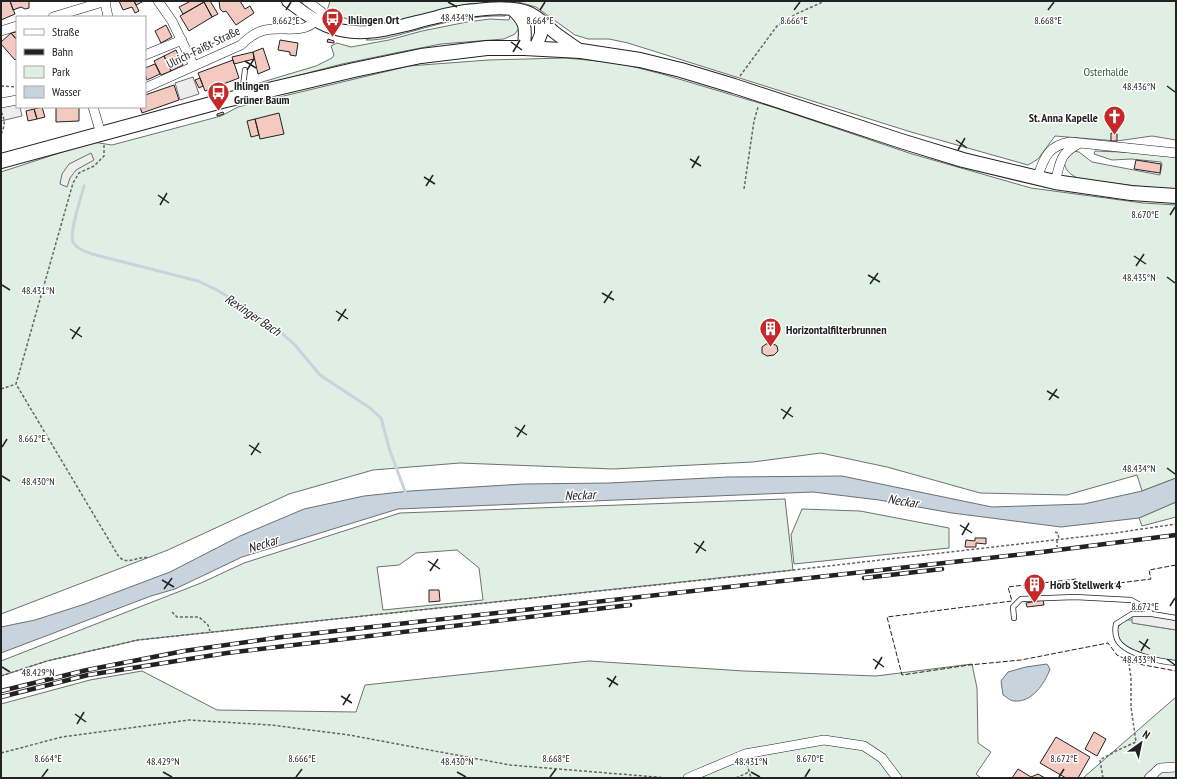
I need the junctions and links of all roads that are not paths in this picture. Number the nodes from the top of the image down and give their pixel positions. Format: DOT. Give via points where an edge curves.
graph roads {
  1 [pos="158,1"];
  2 [pos="288,1"];
  3 [pos="307,1"];
  4 [pos="105,2"];
  5 [pos="513,10"];
  6 [pos="56,16"];
  7 [pos="108,16"];
  8 [pos="541,21"];
  9 [pos="317,22"];
  10 [pos="16,26"];
  11 [pos="1,31"];
  12 [pos="182,40"];
  13 [pos="530,48"];
  14 [pos="581,51"];
  15 [pos="146,55"];
  16 [pos="194,66"];
  17 [pos="245,70"];
  18 [pos="146,88"];
  19 [pos="242,97"];
  20 [pos="16,100"];
  21 [pos="1,103"];
  22 [pos="93,108"];
  23 [pos="101,134"];
  24 [pos="1080,144"];
  25 [pos="1176,153"];
  26 [pos="1,161"];
  27 [pos="1037,178"];
  28 [pos="1056,182"];
  29 [pos="1176,196"];
  30 [pos="1152,614"];
  31 [pos="1014,618"];
  32 [pos="1176,618"];
  33 [pos="1176,663"];
  34 [pos="1176,767"];
  35 [pos="688,778"];
  36 [pos="897,778"];
  37 [pos="1149,778"];
  1 -- 12 [label="street"];
  2 -- 9 [label="street"];
  3 -- 9 [label="street" via="323,13"];
  4 -- 6 [label="street"];
  4 -- 7 [label="street"];
  5 -- 8 [label="street" via="526,11"];
  5 -- 9 [label="street" via="500,8 460,12 374,32 337,30"];
  5 -- 13 [label="street" via="525,25"];
  8 -- 13 [label="street" via="541,34"];
  8 -- 14 [label="street"];
  9 -- 16 [label="street, Ulrich-Faißt-Straße" via="304,29 265,30"];
  10 -- 11 [label="street"];
  12 -- 15 [label="street"];
  12 -- 16 [label="street"];
  13 -- 14 [label="main road"];
  13 -- 19 [label="main road" via="487,48 421,56"];
  14 -- 27 [label="main road" via="640,60 681,70 901,142"];
  16 -- 18 [label="street, Ulrich-Faißt-Straße"];
  17 -- 19 [label="lane"];
  19 -- 23 [label="main road"];
  20 -- 21 [label="street"];
  22 -- 23 [label="street"];
  23 -- 26 [label="main road"];
  24 -- 25 [label="street"];
  24 -- 27 [label="street" via="1058,144 1050,150 1043,160"];
  24 -- 28 [label="street" via="1061,158"];
  27 -- 28 [label="main road"];
  28 -- 29 [label="main road" via="1131,193"];
  30 -- 31 [label="lane" via="1131,600 1075,597 1021,599 1013,607"];
  30 -- 32 [label="lane"];
  30 -- 33 [label="lane" via="1132,614 1116,624 1117,641 1127,649 1148,658"];
  34 -- 37 [label="street" via="1160,768"];
  35 -- 36 [label="street" via="745,754 824,740 864,746 882,758"];
}
